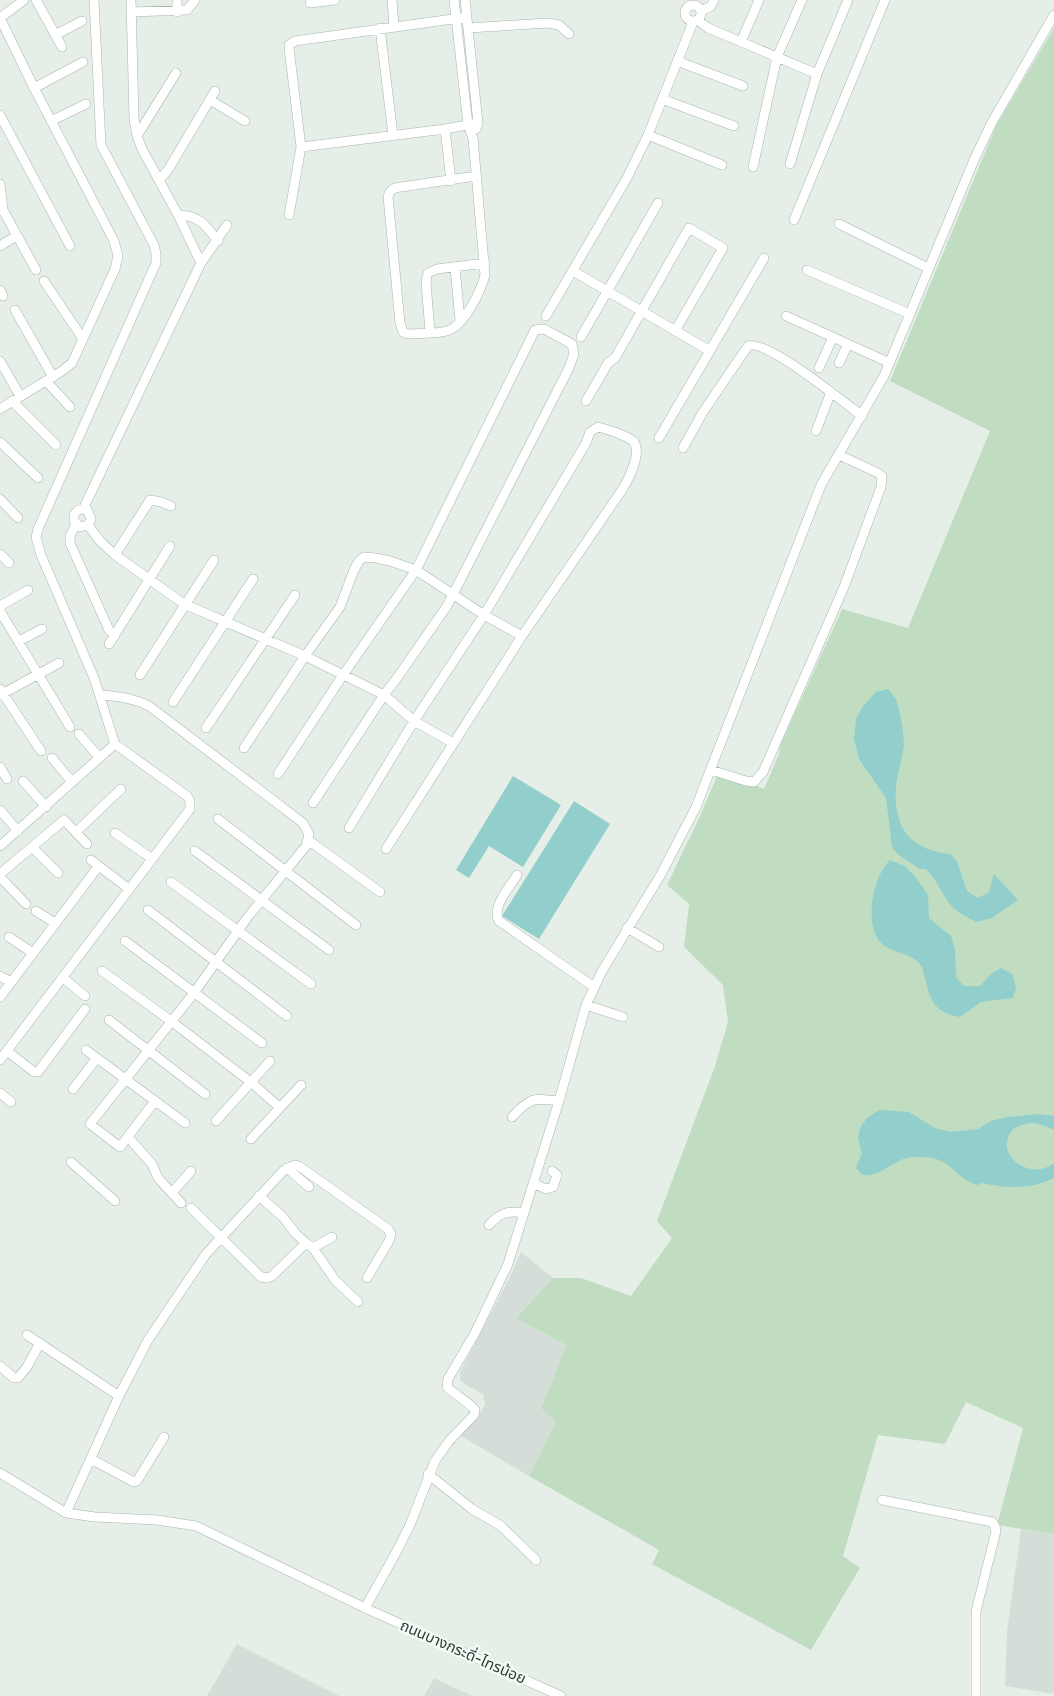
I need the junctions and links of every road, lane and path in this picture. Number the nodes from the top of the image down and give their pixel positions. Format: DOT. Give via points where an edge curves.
graph roads {
  1 [pos="24,0"];
  2 [pos="36,0"];
  3 [pos="94,0"];
  4 [pos="131,0"];
  5 [pos="177,0"];
  6 [pos="195,0"];
  7 [pos="335,0"];
  8 [pos="392,0"];
  9 [pos="454,0"];
  10 [pos="465,0"];
  11 [pos="714,0"];
  12 [pos="759,0"];
  13 [pos="802,0"];
  14 [pos="848,0"];
  15 [pos="885,0"];
  16 [pos="685,3"];
  17 [pos="310,4"];
  18 [pos="131,12"];
  19 [pos="177,12"];
  20 [pos="1054,14"];
  21 [pos="467,17"];
  22 [pos="0,18"];
  23 [pos="456,18"];
  24 [pos="698,18"];
  25 [pos="82,21"];
  26 [pos="394,26"];
  27 [pos="380,28"];
  28 [pos="468,28"];
  29 [pos="569,34"];
  30 [pos="56,35"];
  31 [pos="742,42"];
  32 [pos="62,47"];
  33 [pos="777,58"];
  34 [pos="677,61"];
  35 [pos="83,62"];
  36 [pos="176,73"];
  37 [pos="817,74"];
  38 [pos="743,86"];
  39 [pos="34,88"];
  40 [pos="215,91"];
  41 [pos="662,99"];
  42 [pos="210,100"];
  43 [pos="86,104"];
  44 [pos="0,115"];
  45 [pos="51,121"];
  46 [pos="245,121"];
  47 [pos="473,124"];
  48 [pos="734,126"];
  49 [pos="445,129"];
  50 [pos="648,134"];
  51 [pos="393,135"];
  52 [pos="137,136"];
  53 [pos="301,146"];
  54 [pos="722,164"];
  55 [pos="790,164"];
  56 [pos="753,168"];
  57 [pos="476,176"];
  58 [pos="159,180"];
  59 [pos="451,181"];
  60 [pos="0,184"];
  61 [pos="658,203"];
  62 [pos="178,214"];
  63 [pos="289,215"];
  64 [pos="794,220"];
  65 [pos="839,224"];
  66 [pos="228,225"];
  67 [pos="16,236"];
  68 [pos="218,241"];
  69 [pos="0,246"];
  70 [pos="70,246"];
  71 [pos="764,258"];
  72 [pos="201,263"];
  73 [pos="485,263"];
  74 [pos="455,267"];
  75 [pos="928,268"];
  76 [pos="36,270"];
  77 [pos="807,270"];
  78 [pos="572,271"];
  79 [pos="44,281"];
  80 [pos="607,291"];
  81 [pos="15,310"];
  82 [pos="642,311"];
  83 [pos="910,314"];
  84 [pos="546,316"];
  85 [pos="786,316"];
  86 [pos="460,321"];
  87 [pos="675,331"];
  88 [pos="430,332"];
  89 [pos="581,337"];
  90 [pos="833,337"];
  91 [pos="83,339"];
  92 [pos="848,344"];
  93 [pos="710,351"];
  94 [pos="0,361"];
  95 [pos="839,363"];
  96 [pos="890,363"];
  97 [pos="819,368"];
  98 [pos="50,379"];
  99 [pos="831,392"];
  100 [pos="16,399"];
  101 [pos="586,402"];
  102 [pos="70,407"];
  103 [pos="0,409"];
  104 [pos="862,416"];
  105 [pos="816,431"];
  106 [pos="659,438"];
  107 [pos="0,442"];
  108 [pos="56,445"];
  109 [pos="683,448"];
  110 [pos="839,455"];
  111 [pos="38,478"];
  112 [pos="0,499"];
  113 [pos="85,505"];
  114 [pos="172,506"];
  115 [pos="18,518"];
  116 [pos="76,524"];
  117 [pos="88,525"];
  118 [pos="170,546"];
  119 [pos="0,554"];
  120 [pos="115,556"];
  121 [pos="214,560"];
  122 [pos="9,563"];
  123 [pos="416,570"];
  124 [pos="253,579"];
  125 [pos="149,580"];
  126 [pos="28,590"];
  127 [pos="452,593"];
  128 [pos="295,595"];
  129 [pos="184,604"];
  130 [pos="0,606"];
  131 [pos="0,611"];
  132 [pos="484,615"];
  133 [pos="224,622"];
  134 [pos="42,629"];
  135 [pos="114,636"];
  136 [pos="522,636"];
  137 [pos="264,640"];
  138 [pos="19,641"];
  139 [pos="109,644"];
  140 [pos="305,656"];
  141 [pos="59,663"];
  142 [pos="39,674"];
  143 [pos="140,674"];
  144 [pos="343,675"];
  145 [pos="1,692"];
  146 [pos="100,695"];
  147 [pos="384,695"];
  148 [pos="173,702"];
  149 [pos="414,721"];
  150 [pos="70,727"];
  151 [pos="206,728"];
  152 [pos="79,734"];
  153 [pos="453,743"];
  154 [pos="115,744"];
  155 [pos="244,748"];
  156 [pos="41,751"];
  157 [pos="99,757"];
  158 [pos="52,758"];
  159 [pos="0,767"];
  160 [pos="711,770"];
  161 [pos="278,774"];
  162 [pos="7,779"];
  163 [pos="23,781"];
  164 [pos="72,782"];
  165 [pos="121,788"];
  166 [pos="313,803"];
  167 [pos="46,807"];
  168 [pos="0,810"];
  169 [pos="218,819"];
  170 [pos="349,828"];
  171 [pos="18,831"];
  172 [pos="76,832"];
  173 [pos="114,832"];
  174 [pos="308,840"];
  175 [pos="87,844"];
  176 [pos="0,846"];
  177 [pos="32,847"];
  178 [pos="386,849"];
  179 [pos="195,851"];
  180 [pos="151,858"];
  181 [pos="91,860"];
  182 [pos="98,867"];
  183 [pos="58,873"];
  184 [pos="286,873"];
  185 [pos="517,875"];
  186 [pos="0,876"];
  187 [pos="170,882"];
  188 [pos="129,889"];
  189 [pos="380,892"];
  190 [pos="262,901"];
  191 [pos="26,904"];
  192 [pos="148,910"];
  193 [pos="36,911"];
  194 [pos="55,923"];
  195 [pos="356,925"];
  196 [pos="627,928"];
  197 [pos="238,931"];
  198 [pos="10,937"];
  199 [pos="126,941"];
  200 [pos="658,947"];
  201 [pos="329,950"];
  202 [pos="32,953"];
  203 [pos="217,963"];
  204 [pos="102,971"];
  205 [pos="0,976"];
  206 [pos="63,978"];
  207 [pos="11,982"];
  208 [pos="311,984"];
  209 [pos="594,987"];
  210 [pos="194,993"];
  211 [pos="85,996"];
  212 [pos="0,997"];
  213 [pos="586,1005"];
  214 [pos="85,1009"];
  215 [pos="287,1016"];
  216 [pos="622,1017"];
  217 [pos="109,1020"];
  218 [pos="172,1020"];
  219 [pos="262,1043"];
  220 [pos="86,1050"];
  221 [pos="148,1050"];
  222 [pos="7,1051"];
  223 [pos="97,1058"];
  224 [pos="0,1060"];
  225 [pos="270,1061"];
  226 [pos="126,1079"];
  227 [pos="252,1083"];
  228 [pos="301,1085"];
  229 [pos="73,1088"];
  230 [pos="0,1093"];
  231 [pos="205,1094"];
  232 [pos="155,1101"];
  233 [pos="559,1101"];
  234 [pos="11,1102"];
  235 [pos="279,1106"];
  236 [pos="512,1117"];
  237 [pos="216,1121"];
  238 [pos="185,1123"];
  239 [pos="128,1137"];
  240 [pos="251,1139"];
  241 [pos="71,1162"];
  242 [pos="288,1168"];
  243 [pos="191,1171"];
  244 [pos="552,1171"];
  245 [pos="533,1183"];
  246 [pos="309,1187"];
  247 [pos="172,1193"];
  248 [pos="259,1196"];
  249 [pos="115,1201"];
  250 [pos="181,1203"];
  251 [pos="191,1208"];
  252 [pos="524,1213"];
  253 [pos="489,1225"];
  254 [pos="220,1237"];
  255 [pos="332,1237"];
  256 [pos="310,1245"];
  257 [pos="367,1278"];
  258 [pos="358,1302"];
  259 [pos="27,1335"];
  260 [pos="40,1343"];
  261 [pos="0,1366"];
  262 [pos="119,1396"];
  263 [pos="164,1437"];
  264 [pos="91,1459"];
  265 [pos="0,1473"];
  266 [pos="428,1474"];
  267 [pos="882,1500"];
  268 [pos="66,1513"];
  269 [pos="536,1560"];
  270 [pos="365,1608"];
  271 [pos="561,1696"];
  272 [pos="976,1696"];
  1 -- 22 [label="street"];
  2 -- 30 [label="street"];
  3 -- 146 [label="street" via="101,145 154,245 156,263 36,537"];
  4 -- 18 [label="street"];
  5 -- 19 [label="street"];
  6 -- 19 [label="street" via="187,10"];
  7 -- 17 [label="street"];
  8 -- 26 [label="street"];
  9 -- 23 [label="street"];
  10 -- 21 [label="street"];
  11 -- 24 [label="street"];
  12 -- 31 [label="street"];
  13 -- 33 [label="street"];
  14 -- 37 [label="street"];
  15 -- 64 [label="street"];
  16 -- 24 [label="street" via="696,5"];
  16 -- 24 [label="street" via="686,18"];
  18 -- 19 [label="street"];
  18 -- 52 [label="street"];
  20 -- 75 [label="street" via="990,124"];
  21 -- 23 [label="street"];
  21 -- 28 [label="street"];
  22 -- 39 [label="street"];
  23 -- 26 [label="street"];
  23 -- 47 [label="street"];
  24 -- 31 [label="street" via="708,28"];
  24 -- 34 [label="street"];
  25 -- 30 [label="street"];
  26 -- 27 [label="street"];
  27 -- 51 [label="street"];
  27 -- 53 [label="street" via="295,41 289,45"];
  28 -- 29 [label="street" via="548,23"];
  28 -- 47 [label="street"];
  30 -- 32 [label="street"];
  31 -- 33 [label="street"];
  33 -- 37 [label="street"];
  33 -- 56 [label="street"];
  34 -- 38 [label="street"];
  34 -- 41 [label="street"];
  35 -- 39 [label="street"];
  36 -- 52 [label="street"];
  37 -- 55 [label="street"];
  39 -- 45 [label="street"];
  40 -- 42 [label="street"];
  41 -- 48 [label="street"];
  41 -- 50 [label="street"];
  42 -- 46 [label="street"];
  42 -- 58 [label="street"];
  43 -- 45 [label="street"];
  44 -- 70 [label="street"];
  45 -- 91 [label="street" via="114,241 118,256"];
  47 -- 49 [label="street"];
  47 -- 57 [label="street"];
  49 -- 51 [label="street"];
  49 -- 59 [label="street"];
  50 -- 54 [label="street"];
  50 -- 78 [label="street" via="627,178"];
  51 -- 53 [label="street"];
  52 -- 58 [label="street"];
  53 -- 63 [label="street"];
  57 -- 59 [label="street"];
  57 -- 73 [label="street"];
  58 -- 62 [label="street"];
  59 -- 88 [label="street" via="392,188 388,197 400,327 408,334"];
  60 -- 67 [label="street" via="3,210"];
  61 -- 80 [label="street"];
  62 -- 68 [label="street" via="199,220"];
  62 -- 72 [label="street"];
  65 -- 75 [label="street"];
  66 -- 68 [label="street"];
  67 -- 69 [label="street"];
  67 -- 76 [label="street"];
  68 -- 72 [label="street"];
  71 -- 93 [label="street"];
  72 -- 113 [label="street"];
  73 -- 74 [label="street"];
  73 -- 86 [label="street" via="482,287"];
  74 -- 86 [label="street"];
  74 -- 88 [label="street" via="432,270 426,276"];
  75 -- 83 [label="street"];
  77 -- 83 [label="street"];
  78 -- 80 [label="street"];
  78 -- 84 [label="street"];
  79 -- 91 [label="street"];
  80 -- 82 [label="street"];
  80 -- 89 [label="street"];
  81 -- 98 [label="street"];
  82 -- 87 [label="street"];
  82 -- 87 [label="street" via="689,228 723,248"];
  82 -- 101 [label="street"];
  83 -- 96 [label="street"];
  85 -- 90 [label="street"];
  86 -- 88 [label="street" via="446,331"];
  87 -- 93 [label="street"];
  90 -- 92 [label="street"];
  90 -- 97 [label="street"];
  91 -- 98 [label="street" via="72,363"];
  92 -- 95 [label="street"];
  92 -- 96 [label="street"];
  93 -- 106 [label="street"];
  94 -- 100 [label="street"];
  96 -- 104 [label="street"];
  98 -- 100 [label="street"];
  98 -- 102 [label="street"];
  99 -- 104 [label="street"];
  99 -- 105 [label="street"];
  99 -- 109 [label="street" via="799,368 752,344 723,382"];
  100 -- 103 [label="street"];
  100 -- 108 [label="street"];
  104 -- 110 [label="street"];
  107 -- 111 [label="street"];
  110 -- 160 [label="street" via="821,485"];
  110 -- 160 [label="street" via="882,476 844,587 763,772 754,782 746,782"];
  112 -- 115 [label="street"];
  113 -- 116 [label="street" via="74,515"];
  113 -- 117 [label="street" via="91,516"];
  114 -- 120 [label="street" via="150,500"];
  116 -- 117 [label="street"];
  116 -- 135 [label="street" via="70,543"];
  117 -- 120 [label="street"];
  118 -- 125 [label="street"];
  119 -- 122 [label="street"];
  120 -- 125 [label="street"];
  121 -- 129 [label="street"];
  123 -- 127 [label="street"];
  123 -- 127 [label="street" via="535,330 544,329 572,344 574,354 569,368"];
  123 -- 140 [label="street" via="364,557 340,607"];
  123 -- 144 [label="street"];
  124 -- 133 [label="street"];
  125 -- 129 [label="street"];
  125 -- 135 [label="street"];
  126 -- 130 [label="street"];
  127 -- 132 [label="street"];
  127 -- 147 [label="street" via="442,613"];
  128 -- 137 [label="street"];
  129 -- 133 [label="street"];
  129 -- 143 [label="street"];
  131 -- 138 [label="street"];
  132 -- 136 [label="street"];
  132 -- 136 [label="street" via="590,432 598,427 630,440 636,447 636,454 628,481"];
  132 -- 149 [label="street"];
  133 -- 137 [label="street"];
  133 -- 148 [label="street"];
  134 -- 138 [label="street"];
  135 -- 139 [label="street"];
  136 -- 153 [label="street"];
  137 -- 140 [label="street"];
  137 -- 151 [label="street"];
  138 -- 142 [label="street"];
  140 -- 144 [label="street"];
  140 -- 155 [label="street"];
  141 -- 142 [label="street"];
  142 -- 145 [label="street"];
  142 -- 150 [label="street"];
  144 -- 147 [label="street"];
  144 -- 161 [label="street"];
  145 -- 156 [label="street"];
  146 -- 154 [label="street"];
  146 -- 174 [label="street" via="120,696 149,706 303,823 309,834"];
  147 -- 149 [label="street"];
  147 -- 166 [label="street"];
  149 -- 153 [label="street"];
  149 -- 170 [label="street"];
  152 -- 157 [label="street"];
  153 -- 178 [label="street"];
  154 -- 157 [label="street"];
  154 -- 180 [label="street" via="188,796 190,801 190,809"];
  157 -- 164 [label="street"];
  158 -- 164 [label="street"];
  159 -- 162 [label="street"];
  160 -- 196 [label="street" via="692,816"];
  163 -- 167 [label="street"];
  164 -- 167 [label="street"];
  165 -- 172 [label="street"];
  167 -- 171 [label="street"];
  168 -- 171 [label="street"];
  169 -- 184 [label="street"];
  171 -- 176 [label="street"];
  172 -- 175 [label="street"];
  172 -- 177 [label="street" via="64,820"];
  173 -- 180 [label="street"];
  174 -- 184 [label="street"];
  174 -- 189 [label="street"];
  177 -- 183 [label="street"];
  177 -- 186 [label="street"];
  179 -- 190 [label="street"];
  180 -- 188 [label="street"];
  181 -- 182 [label="street"];
  182 -- 188 [label="street"];
  182 -- 194 [label="street"];
  184 -- 190 [label="street"];
  184 -- 195 [label="street"];
  185 -- 209 [label="street" via="498,906 499,921"];
  186 -- 191 [label="street"];
  187 -- 197 [label="street"];
  188 -- 206 [label="street"];
  190 -- 197 [label="street"];
  190 -- 201 [label="street"];
  192 -- 203 [label="street"];
  193 -- 194 [label="street"];
  194 -- 202 [label="street"];
  196 -- 200 [label="street"];
  196 -- 209 [label="street"];
  197 -- 203 [label="street"];
  197 -- 208 [label="street"];
  198 -- 202 [label="street"];
  199 -- 210 [label="street"];
  202 -- 207 [label="street"];
  203 -- 210 [label="street"];
  203 -- 215 [label="street"];
  204 -- 218 [label="street"];
  205 -- 207 [label="street"];
  206 -- 211 [label="street"];
  206 -- 222 [label="street"];
  207 -- 212 [label="street"];
  209 -- 213 [label="street"];
  210 -- 218 [label="street"];
  210 -- 219 [label="street"];
  213 -- 216 [label="street"];
  213 -- 233 [label="street"];
  214 -- 222 [label="street" via="38,1072"];
  217 -- 221 [label="street"];
  218 -- 221 [label="street"];
  218 -- 227 [label="street"];
  220 -- 223 [label="street"];
  221 -- 226 [label="street"];
  221 -- 231 [label="street"];
  222 -- 224 [label="street"];
  223 -- 226 [label="street"];
  223 -- 229 [label="street"];
  225 -- 227 [label="street"];
  226 -- 232 [label="street"];
  226 -- 239 [label="street" via="90,1124 117,1146 122,1146"];
  227 -- 235 [label="street"];
  227 -- 237 [label="street"];
  228 -- 235 [label="street"];
  230 -- 234 [label="street"];
  232 -- 238 [label="street"];
  232 -- 239 [label="street"];
  233 -- 236 [label="street" via="534,1099"];
  233 -- 245 [label="street"];
  235 -- 240 [label="street"];
  239 -- 247 [label="street"];
  241 -- 249 [label="street"];
  242 -- 246 [label="street"];
  242 -- 248 [label="street"];
  242 -- 257 [label="street" via="300,1166 388,1229 390,1241"];
  243 -- 247 [label="street"];
  244 -- 245 [label="street" via="557,1175 553,1188 546,1189"];
  245 -- 252 [label="street"];
  247 -- 250 [label="street"];
  248 -- 254 [label="street"];
  248 -- 256 [label="street"];
  251 -- 254 [label="street"];
  252 -- 253 [label="street" via="507,1212 496,1216"];
  252 -- 266 [label="street" via="502,1276 475,1333 448,1379 447,1387 471,1404 474,1415 442,1450"];
  254 -- 256 [label="street" via="263,1278 272,1276"];
  254 -- 262 [label="street" via="148,1340"];
  255 -- 256 [label="street"];
  256 -- 258 [label="street" via="335,1280"];
  259 -- 260 [label="street"];
  260 -- 261 [label="street" via="18,1378"];
  260 -- 262 [label="street"];
  262 -- 264 [label="street"];
  263 -- 264 [label="street" via="134,1482"];
  264 -- 268 [label="street"];
  265 -- 268 [label="street"];
  266 -- 269 [label="street" via="472,1509 501,1526"];
  266 -- 270 [label="street" via="410,1525"];
  267 -- 272 [label="street" via="992,1522 996,1526 976,1611"];
  268 -- 270 [label="street, ถนนบางกระดี่-ไทรน้อย" via="196,1526"];
  270 -- 271 [label="street, ถนนบางกระดี่-ไทรน้อย"];
}
